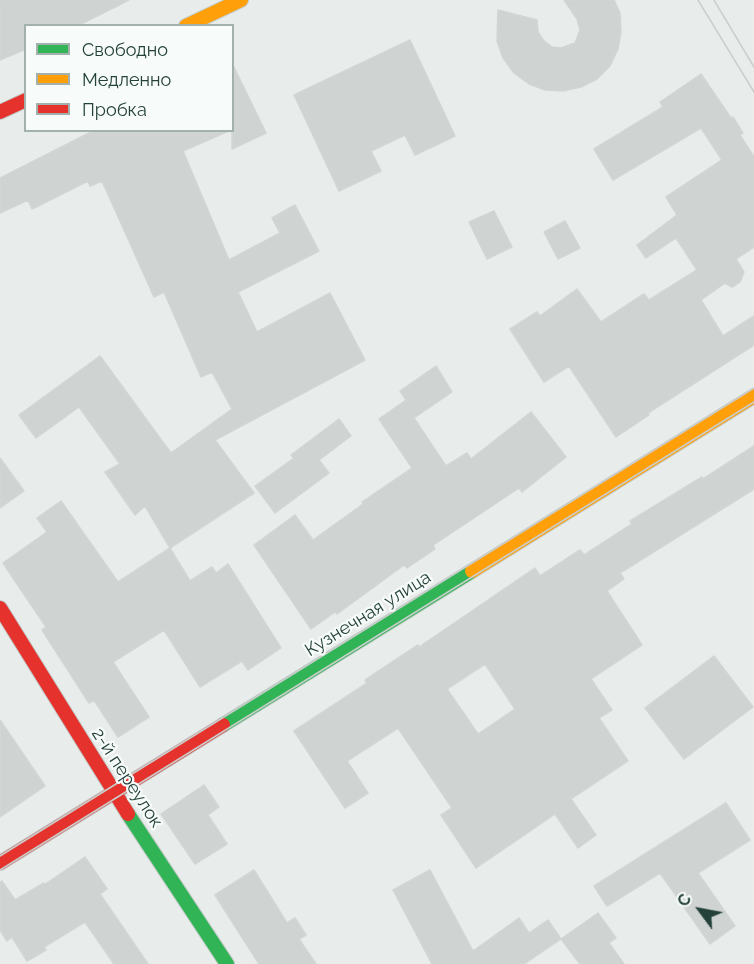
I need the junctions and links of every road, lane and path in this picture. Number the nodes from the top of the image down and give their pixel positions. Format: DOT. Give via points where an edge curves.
graph roads {
  1 [pos="241,0"];
  2 [pos="190,24"];
  3 [pos="24,101"];
  4 [pos="0,112"];
  5 [pos="754,396"];
  6 [pos="0,608"];
  7 [pos="114,793"];
  8 [pos="0,863"];
  9 [pos="227,964"];
  1 -- 2 [label="street"];
  3 -- 4 [label="street"];
  5 -- 7 [label="street, Кузнечная улица"];
  6 -- 7 [label="street, 2-й переулок"];
  7 -- 8 [label="street, Кузнечная улица"];
  7 -- 9 [label="street, 2-й переулок"];
}
